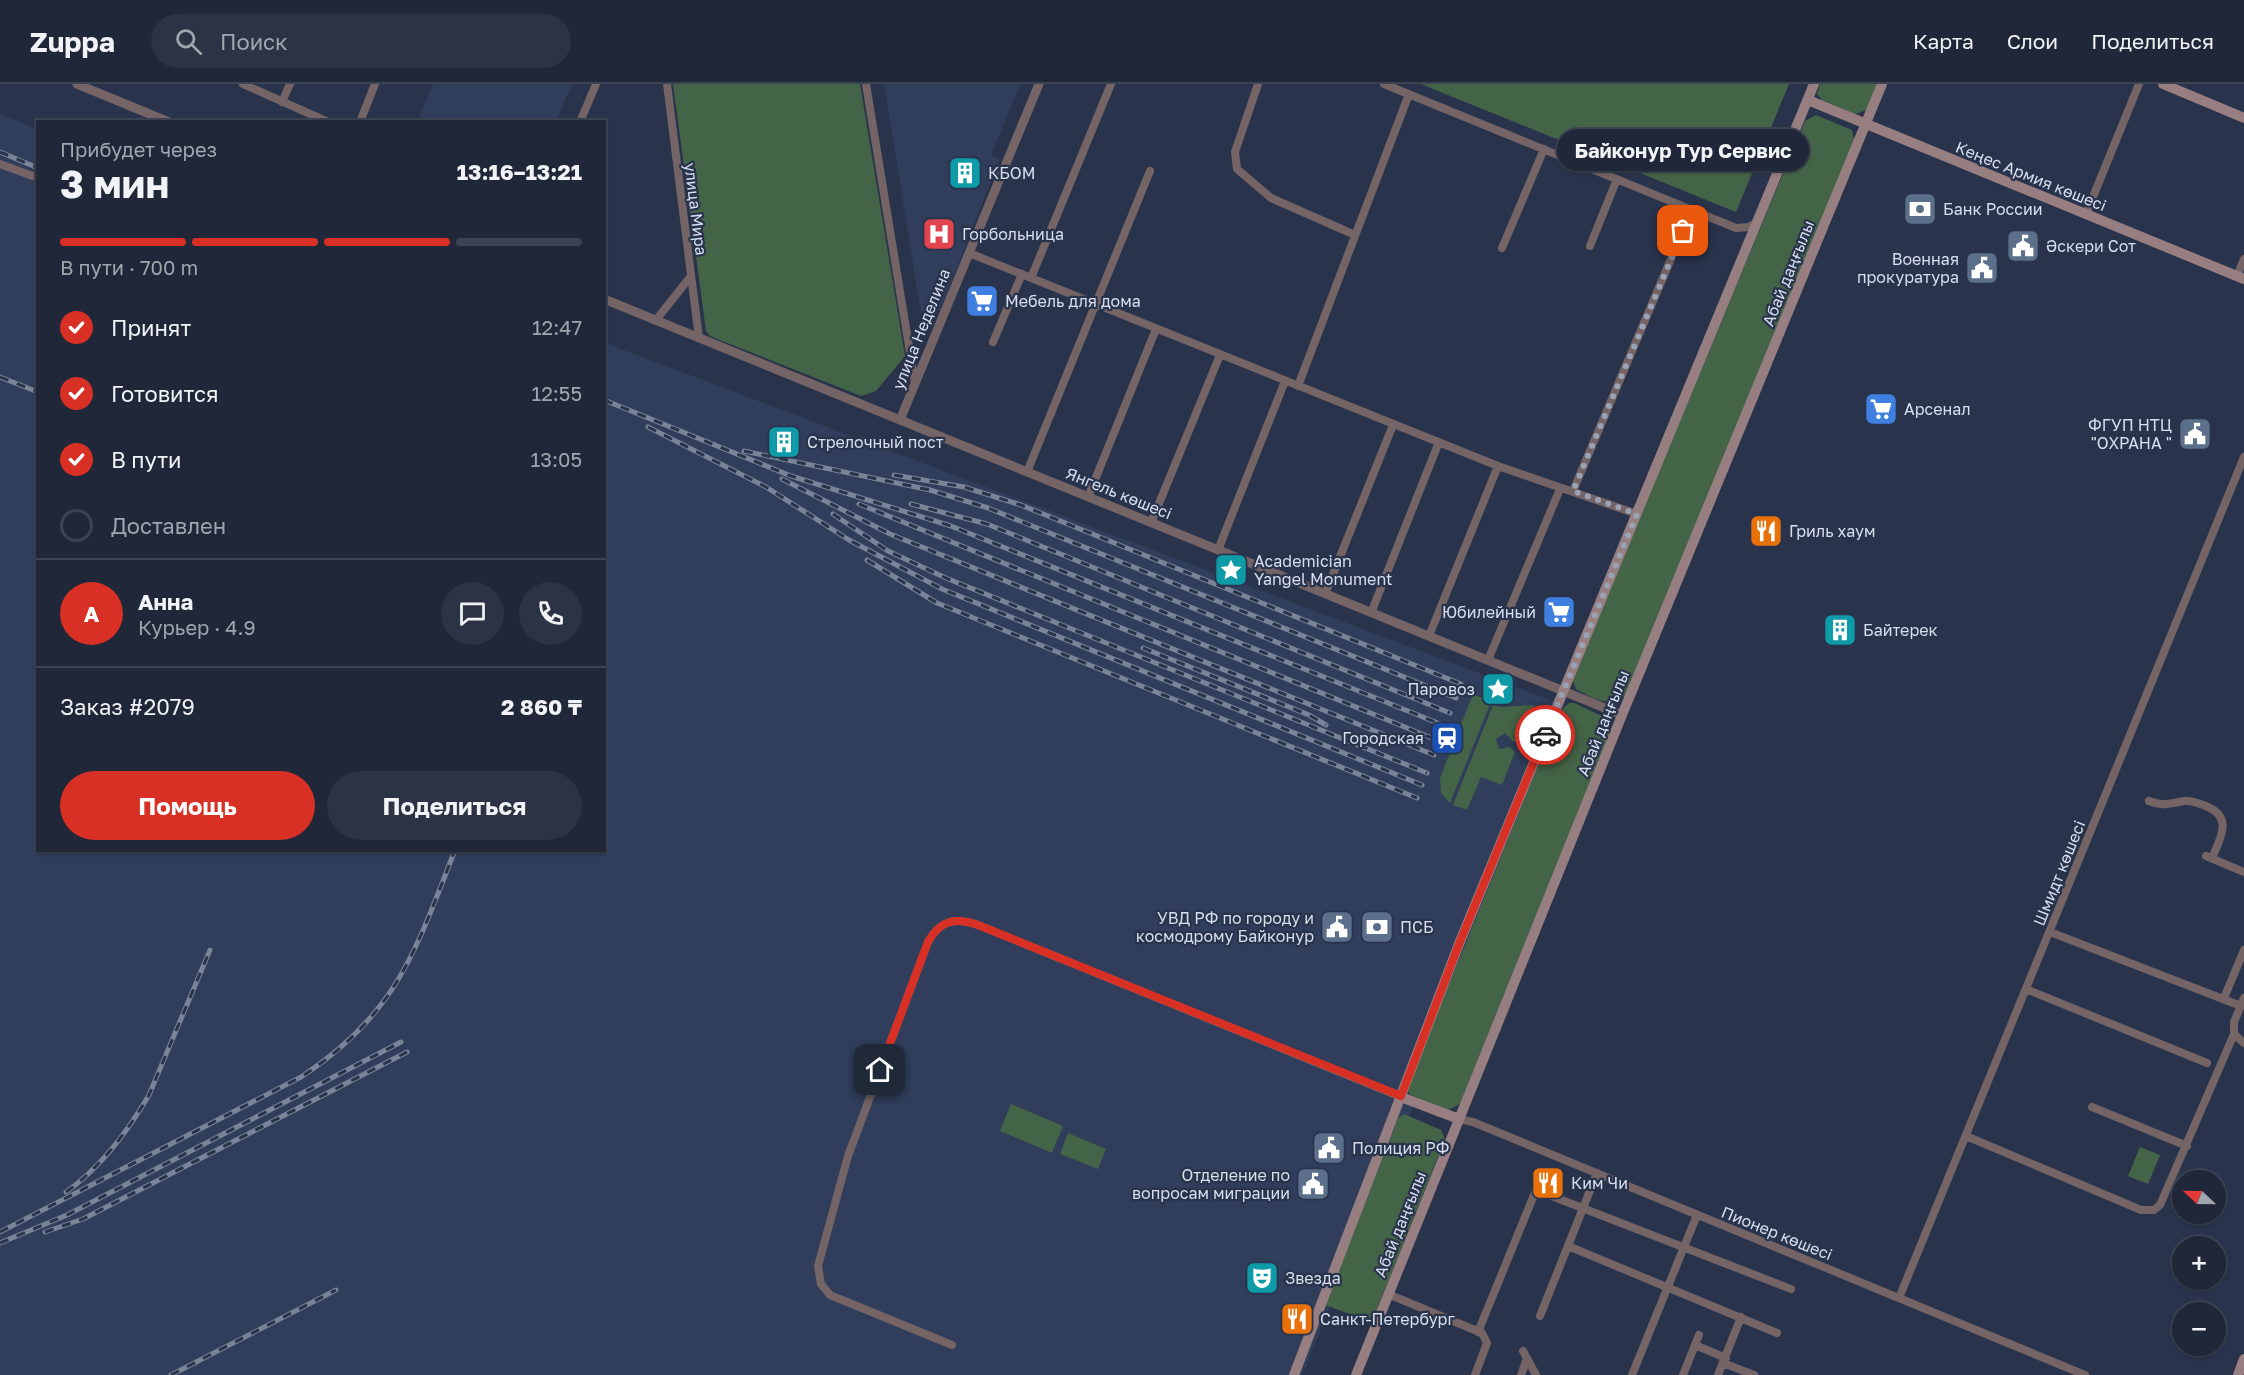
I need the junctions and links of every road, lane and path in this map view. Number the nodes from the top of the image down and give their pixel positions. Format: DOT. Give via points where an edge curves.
graph roads {
  1 [pos="78,84"];
  2 [pos="243,84"];
  3 [pos="290,84"];
  4 [pos="375,84"];
  5 [pos="596,84"];
  6 [pos="667,84"];
  7 [pos="866,84"];
  8 [pos="1039,84"];
  9 [pos="1111,84"];
  10 [pos="1258,84"];
  11 [pos="1384,84"];
  12 [pos="1814,84"];
  13 [pos="1882,84"];
  14 [pos="2139,84"];
  15 [pos="2163,84"];
  16 [pos="93,87"];
  17 [pos="1409,94"];
  18 [pos="1808,100"];
  19 [pos="282,102"];
  20 [pos="2244,118"];
  21 [pos="165,120"];
  22 [pos="323,120"];
  23 [pos="361,120"];
  24 [pos="581,120"];
  25 [pos="1866,124"];
  26 [pos="1544,149"];
  27 [pos="0,164"];
  28 [pos="1150,171"];
  29 [pos="36,177"];
  30 [pos="1617,179"];
  31 [pos="1692,209"];
  32 [pos="2086,214"];
  33 [pos="1757,223"];
  34 [pos="1355,235"];
  35 [pos="1590,246"];
  36 [pos="1502,248"];
  37 [pos="969,253"];
  38 [pos="2244,259"];
  39 [pos="1022,274"];
  40 [pos="691,276"];
  41 [pos="1031,278"];
  42 [pos="2241,278"];
  43 [pos="606,300"];
  44 [pos="1097,305"];
  45 [pos="656,320"];
  46 [pos="1156,329"];
  47 [pos="699,338"];
  48 [pos="993,342"];
  49 [pos="1220,355"];
  50 [pos="1285,381"];
  51 [pos="915,383"];
  52 [pos="1298,386"];
  53 [pos="900,420"];
  54 [pos="1393,425"];
  55 [pos="1439,442"];
  56 [pos="2244,457"];
  57 [pos="1498,466"];
  58 [pos="1028,472"];
  59 [pos="1560,489"];
  60 [pos="1573,491"];
  61 [pos="1088,497"];
  62 [pos="1637,514"];
  63 [pos="1151,523"];
  64 [pos="1218,550"];
  65 [pos="1325,594"];
  66 [pos="1371,612"];
  67 [pos="1429,636"];
  68 [pos="1488,660"];
  69 [pos="1564,691"];
  70 [pos="1622,715"];
  71 [pos="2149,801"];
  72 [pos="2244,872"];
  73 [pos="2050,932"];
  74 [pos="2244,950"];
  75 [pos="2026,989"];
  76 [pos="2224,998"];
  77 [pos="2242,1002"];
  78 [pos="2234,1034"];
  79 [pos="2244,1043"];
  80 [pos="2207,1063"];
  81 [pos="1401,1096"];
  82 [pos="2092,1107"];
  83 [pos="1459,1119"];
  84 [pos="1966,1136"];
  85 [pos="2187,1146"];
  86 [pos="1597,1173"];
  87 [pos="1583,1209"];
  88 [pos="1696,1215"];
  89 [pos="1568,1246"];
  90 [pos="1684,1248"];
  91 [pos="1669,1286"];
  92 [pos="1791,1289"];
  93 [pos="1388,1294"];
  94 [pos="1899,1298"];
  95 [pos="1540,1316"];
  96 [pos="1741,1317"];
  97 [pos="1478,1332"];
  98 [pos="1777,1333"];
  99 [pos="1699,1335"];
  100 [pos="952,1345"];
  101 [pos="1695,1345"];
  102 [pos="2244,1359"];
  103 [pos="1724,1360"];
  104 [pos="1294,1375"];
  105 [pos="1356,1375"];
  106 [pos="1475,1375"];
  107 [pos="1521,1375"];
  108 [pos="1536,1375"];
  109 [pos="1632,1375"];
  110 [pos="1683,1375"];
  111 [pos="1718,1375"];
  112 [pos="1754,1375"];
  113 [pos="2085,1375"];
  114 [pos="2238,1375"];
  1 -- 16 [label="street"];
  2 -- 19 [label="street"];
  3 -- 19 [label="street"];
  4 -- 23 [label="street"];
  5 -- 24 [label="street"];
  6 -- 40 [label="street, улица Мира"];
  7 -- 51 [label="street"];
  8 -- 37 [label="street, улица Неделина"];
  9 -- 41 [label="street"];
  10 -- 34 [label="street" via="1234,152 1237,170 1271,198"];
  11 -- 17 [label="street"];
  12 -- 18 [label="main road"];
  13 -- 25 [label="main road, Абай даңғылы"];
  14 -- 32 [label="street"];
  15 -- 20 [label="main road"];
  16 -- 21 [label="street"];
  17 -- 26 [label="street"];
  17 -- 34 [label="street"];
  18 -- 25 [label="main road, Кеңес Армия көшесі"];
  18 -- 33 [label="main road"];
  19 -- 22 [label="street"];
  25 -- 32 [label="main road, Кеңес Армия көшесі"];
  25 -- 70 [label="main road, Абай даңғылы"];
  26 -- 30 [label="street"];
  26 -- 36 [label="street"];
  27 -- 29 [label="street"];
  28 -- 44 [label="street"];
  30 -- 31 [label="street"];
  30 -- 35 [label="street"];
  31 -- 33 [label="street" via="1736,228"];
  31 -- 60 [label="street"];
  32 -- 42 [label="main road, Кеңес Армия көшесі"];
  33 -- 62 [label="main road"];
  34 -- 52 [label="street"];
  37 -- 39 [label="street"];
  37 -- 51 [label="street, улица Неделина"];
  38 -- 42 [label="street"];
  39 -- 41 [label="street"];
  39 -- 48 [label="street"];
  40 -- 45 [label="street"];
  40 -- 47 [label="street, улица Мира"];
  41 -- 44 [label="street"];
  43 -- 45 [label="street, Янгель көшесі"];
  44 -- 46 [label="street"];
  44 -- 58 [label="street"];
  45 -- 47 [label="street, Янгель көшесі"];
  46 -- 49 [label="street"];
  46 -- 61 [label="street"];
  47 -- 53 [label="street, Янгель көшесі"];
  49 -- 50 [label="street"];
  49 -- 63 [label="street"];
  50 -- 52 [label="street"];
  50 -- 64 [label="street"];
  51 -- 53 [label="street, улица Неделина"];
  52 -- 54 [label="street"];
  53 -- 58 [label="street, Янгель көшесі"];
  54 -- 55 [label="street"];
  54 -- 65 [label="street"];
  55 -- 57 [label="street"];
  55 -- 66 [label="street"];
  56 -- 73 [label="street, Шмидт көшесі"];
  57 -- 59 [label="street"];
  57 -- 67 [label="street"];
  58 -- 61 [label="street, Янгель көшесі"];
  59 -- 60 [label="street"];
  59 -- 68 [label="street"];
  60 -- 62 [label="street"];
  61 -- 63 [label="street, Янгель көшесі"];
  62 -- 69 [label="main road"];
  63 -- 64 [label="street, Янгель көшесі"];
  64 -- 65 [label="street, Янгель көшесі"];
  65 -- 66 [label="street, Янгель көшесі"];
  66 -- 67 [label="street, Янгель көшесі"];
  67 -- 68 [label="street, Янгель көшесі"];
  68 -- 69 [label="street, Янгель көшесі"];
  69 -- 70 [label="street, Янгель көшесі"];
  69 -- 81 [label="main road" via="1462,936"];
  70 -- 83 [label="main road, Абай даңғылы"];
  71 -- 72 [label="street" via="2167,805 2193,801 2216,811 2224,827 2209,857"];
  73 -- 75 [label="street, Шмидт көшесі"];
  73 -- 76 [label="street"];
  74 -- 76 [label="street"];
  75 -- 80 [label="street"];
  75 -- 84 [label="street, Шмидт көшесі"];
  76 -- 77 [label="street"];
  77 -- 78 [label="street"];
  78 -- 79 [label="street"];
  78 -- 85 [label="street"];
  81 -- 83 [label="main road"];
  81 -- 100 [label="street" via="978,925 956,920 939,926 928,942 848,1156 818,1266 821,1284 830,1295"];
  81 -- 104 [label="main road"];
  82 -- 85 [label="street"];
  83 -- 86 [label="street, Пионер көшесі"];
  83 -- 93 [label="main road, Абай даңғылы"];
  84 -- 85 [label="street" via="2148,1211 2160,1205"];
  84 -- 94 [label="street, Шмидт көшесі"];
  86 -- 87 [label="street"];
  86 -- 88 [label="street, Пионер көшесі"];
  87 -- 89 [label="street"];
  87 -- 90 [label="street"];
  87 -- 97 [label="street" via="1536,1190"];
  88 -- 90 [label="street"];
  88 -- 94 [label="street, Пионер көшесі"];
  89 -- 91 [label="street"];
  89 -- 95 [label="street"];
  90 -- 91 [label="street"];
  90 -- 92 [label="street"];
  91 -- 96 [label="street"];
  91 -- 109 [label="street"];
  93 -- 97 [label="street"];
  93 -- 105 [label="main road, Абай даңғылы"];
  94 -- 113 [label="street, Пионер көшесі"];
  96 -- 98 [label="street"];
  96 -- 103 [label="street"];
  97 -- 106 [label="street" via="1487,1343"];
  99 -- 101 [label="street"];
  101 -- 103 [label="street"];
  101 -- 110 [label="street"];
  102 -- 114 [label="main road"];
  103 -- 111 [label="street"];
  103 -- 112 [label="street"];
  107 -- 108 [label="street" via="1525,1355"];
}
